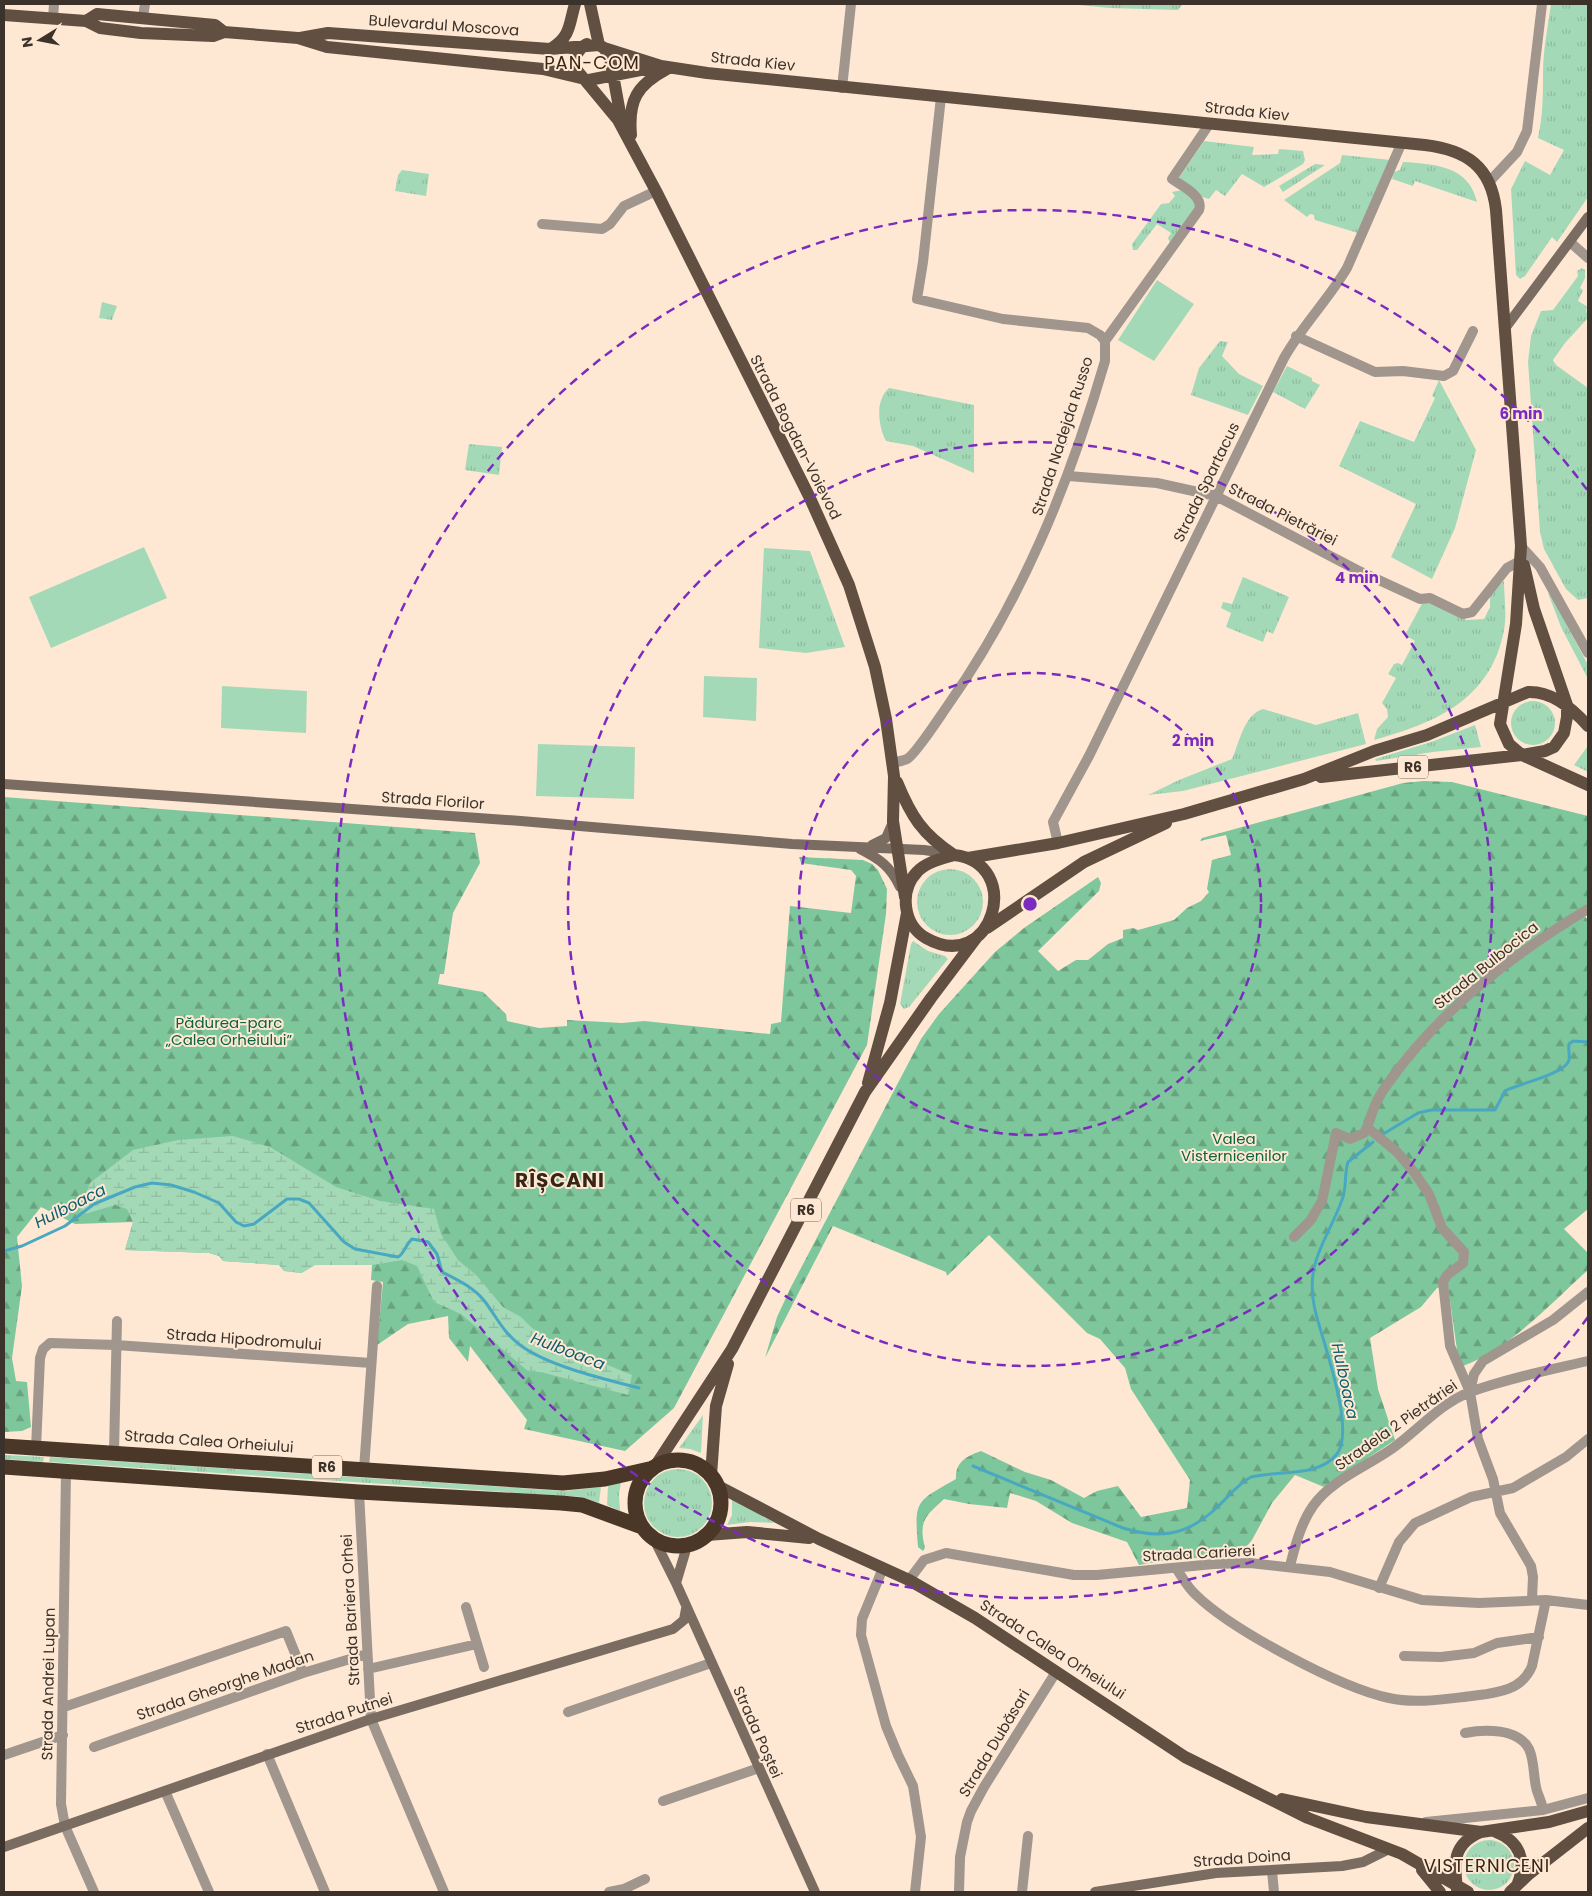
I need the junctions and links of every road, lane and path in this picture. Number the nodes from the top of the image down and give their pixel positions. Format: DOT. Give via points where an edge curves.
graph roads {
  1 [pos="54,4"];
  2 [pos="145,4"];
  3 [pos="576,4"];
  4 [pos="590,4"];
  5 [pos="851,4"];
  6 [pos="1542,4"];
  7 [pos="4,15"];
  8 [pos="143,17"];
  9 [pos="53,18"];
  10 [pos="86,21"];
  11 [pos="224,32"];
  12 [pos="298,38"];
  13 [pos="588,48"];
  14 [pos="550,49"];
  15 [pos="665,67"];
  16 [pos="609,71"];
  17 [pos="584,78"];
  18 [pos="842,88"];
  19 [pos="941,97"];
  20 [pos="1210,123"];
  21 [pos="623,128"];
  22 [pos="1402,142"];
  23 [pos="631,144"];
  24 [pos="1489,182"];
  25 [pos="656,190"];
  26 [pos="1588,216"];
  27 [pos="542,224"];
  28 [pos="1570,242"];
  29 [pos="1588,258"];
  30 [pos="1506,327"];
  31 [pos="1473,331"];
  32 [pos="1296,336"];
  33 [pos="1104,341"];
  34 [pos="1068,476"];
  35 [pos="1216,496"];
  36 [pos="1521,546"];
  37 [pos="1520,561"];
  38 [pos="1588,653"];
  39 [pos="1503,701"];
  40 [pos="1567,706"];
  41 [pos="1588,726"];
  42 [pos="1522,755"];
  43 [pos="892,763"];
  44 [pos="894,776"];
  45 [pos="1304,779"];
  46 [pos="4,784"];
  47 [pos="1588,785"];
  48 [pos="1184,814"];
  49 [pos="894,821"];
  50 [pos="1058,843"];
  51 [pos="859,848"];
  52 [pos="897,848"];
  53 [pos="954,855"];
  54 [pos="968,858"];
  55 [pos="905,898"];
  56 [pos="1588,909"];
  57 [pos="907,913"];
  58 [pos="982,933"];
  59 [pos="865,1092"];
  60 [pos="1368,1128"];
  61 [pos="1294,1237"];
  62 [pos="377,1286"];
  63 [pos="1588,1292"];
  64 [pos="117,1321"];
  65 [pos="116,1345"];
  66 [pos="732,1349"];
  67 [pos="1588,1361"];
  68 [pos="371,1363"];
  69 [pos="1470,1392"];
  70 [pos="1588,1439"];
  71 [pos="4,1446"];
  72 [pos="36,1448"];
  73 [pos="114,1452"];
  74 [pos="4,1467"];
  75 [pos="653,1467"];
  76 [pos="364,1469"];
  77 [pos="66,1470"];
  78 [pos="714,1480"];
  79 [pos="359,1492"];
  80 [pos="1496,1492"];
  81 [pos="642,1527"];
  82 [pos="707,1535"];
  83 [pos="654,1539"];
  84 [pos="819,1539"];
  85 [pos="687,1546"];
  86 [pos="1290,1566"];
  87 [pos="883,1568"];
  88 [pos="1176,1568"];
  89 [pos="909,1580"];
  90 [pos="676,1583"];
  91 [pos="1379,1588"];
  92 [pos="1532,1600"];
  93 [pos="1546,1600"];
  94 [pos="1588,1605"];
  95 [pos="466,1607"];
  96 [pos="686,1609"];
  97 [pos="1539,1637"];
  98 [pos="477,1644"];
  99 [pos="367,1654"];
  100 [pos="1404,1656"];
  101 [pos="711,1663"];
  102 [pos="484,1667"];
  103 [pos="368,1669"];
  104 [pos="303,1672"];
  105 [pos="1056,1672"];
  106 [pos="64,1707"];
  107 [pos="568,1712"];
  108 [pos="371,1719"];
  109 [pos="1465,1733"];
  110 [pos="63,1735"];
  111 [pos="94,1747"];
  112 [pos="267,1754"];
  113 [pos="4,1755"];
  114 [pos="759,1768"];
  115 [pos="165,1791"];
  116 [pos="1264,1795"];
  117 [pos="1588,1798"];
  118 [pos="663,1801"];
  119 [pos="1543,1810"];
  120 [pos="1588,1811"];
  121 [pos="1411,1824"];
  122 [pos="65,1826"];
  123 [pos="1588,1828"];
  124 [pos="1481,1832"];
  125 [pos="1496,1832"];
  126 [pos="1028,1836"];
  127 [pos="4,1848"];
  128 [pos="1389,1849"];
  129 [pos="1415,1862"];
  130 [pos="1272,1871"];
  131 [pos="645,1879"];
  132 [pos="1457,1888"];
  133 [pos="1512,1890"];
  134 [pos="94,1892"];
  135 [pos="209,1892"];
  136 [pos="324,1892"];
  137 [pos="444,1892"];
  138 [pos="609,1892"];
  139 [pos="815,1892"];
  140 [pos="915,1892"];
  141 [pos="960,1892"];
  142 [pos="1022,1892"];
  143 [pos="1095,1892"];
  144 [pos="1274,1892"];
  145 [pos="1440,1892"];
  146 [pos="1468,1892"];
  1 -- 9 [label="street"];
  2 -- 8 [label="street"];
  3 -- 13 [label="main road"];
  3 -- 14 [label="main road" via="563,41"];
  4 -- 13 [label="main road"];
  5 -- 18 [label="street"];
  6 -- 24 [label="street" via="1527,131 1517,152"];
  7 -- 9 [label="main road, Bulevardul Moscova"];
  8 -- 10 [label="main road, Bulevardul Moscova" via="97,14"];
  8 -- 11 [label="main road, Bulevardul Moscova" via="215,25"];
  9 -- 10 [label="main road, Bulevardul Moscova"];
  10 -- 11 [label="main road, Bulevardul Moscova" via="100,28 141,33 213,36"];
  11 -- 12 [label="main road, Bulevardul Moscova"];
  12 -- 14 [label="main road, Bulevardul Moscova" via="328,33"];
  12 -- 17 [label="main road, Bulevardul Moscova" via="327,47 543,68"];
  13 -- 14 [label="main road, Bulevardul Moscova"];
  13 -- 15 [label="main road, Strada Kiev"];
  13 -- 16 [label="main road" via="610,58"];
  13 -- 17 [label="main road" via="576,68"];
  15 -- 16 [label="main road, Strada Kiev"];
  15 -- 18 [label="main road, Strada Kiev"];
  15 -- 23 [label="main road" via="643,85 634,98 630,116"];
  16 -- 17 [label="main road" via="596,79"];
  16 -- 21 [label="main road, Strada Bogdan-Voievod"];
  17 -- 21 [label="main road, Strada Bogdan-Voievod"];
  18 -- 19 [label="main road, Strada Kiev"];
  19 -- 20 [label="main road, Strada Kiev"];
  19 -- 33 [label="street" via="917,299 1003,319 1088,328"];
  20 -- 22 [label="main road, Strada Kiev"];
  20 -- 33 [label="street, Strada Nadejda Russo" via="1172,179 1197,198 1199,210"];
  21 -- 23 [label="main road, Strada Bogdan-Voievod"];
  22 -- 24 [label="main road, Strada Kiev" via="1443,147 1461,153 1479,167"];
  22 -- 32 [label="street, Strada Spartacus" via="1347,268 1336,287"];
  23 -- 25 [label="main road, Strada Bogdan-Voievod"];
  24 -- 30 [label="main road, Strada Kiev" via="1496,210"];
  25 -- 27 [label="street" via="624,206 602,229"];
  25 -- 43 [label="main road, Strada Bogdan-Voievod" via="837,557 875,667"];
  26 -- 28 [label="main road"];
  28 -- 29 [label="street"];
  28 -- 30 [label="main road"];
  30 -- 36 [label="main road, Strada Kiev"];
  31 -- 32 [label="street" via="1453,371 1444,376 1403,370 1375,372"];
  32 -- 35 [label="street, Strada Spartacus"];
  33 -- 34 [label="street, Strada Nadejda Russo" via="1105,361"];
  34 -- 35 [label="street, Strada Pietrăriei" via="1157,483"];
  34 -- 43 [label="street, Strada Nadejda Russo" via="1030,566 985,648 908,759"];
  35 -- 37 [label="street, Strada Pietrăriei" via="1358,570 1416,598 1430,598 1458,613 1470,614 1507,568"];
  35 -- 50 [label="street, Strada Spartacus" via="1090,756 1053,822"];
  36 -- 37 [label="main road"];
  36 -- 38 [label="street" via="1540,567"];
  36 -- 40 [label="main road" via="1534,609"];
  37 -- 39 [label="main road" via="1516,624"];
  39 -- 40 [label="main road, R6" via="1535,692"];
  39 -- 42 [label="main road" via="1502,730 1509,744"];
  39 -- 45 [label="main road, R6" via="1427,735 1374,751"];
  40 -- 41 [label="main road, R6"];
  40 -- 42 [label="main road, R6" via="1564,733 1558,743 1545,751"];
  42 -- 45 [label="main road, R6"];
  42 -- 47 [label="main road"];
  43 -- 44 [label="main road, Strada Bogdan-Voievod"];
  44 -- 49 [label="main road, Strada Bogdan-Voievod"];
  44 -- 53 [label="main road, Strada Bogdan-Voievod" via="917,823"];
  45 -- 48 [label="main road, R6"];
  46 -- 51 [label="main road, Strada Florilor"];
  48 -- 50 [label="main road, R6"];
  48 -- 58 [label="main road" via="1084,862"];
  49 -- 51 [label="main road, Strada Florilor" via="889,834 881,842"];
  49 -- 52 [label="main road, Strada Bogdan-Voievod"];
  50 -- 54 [label="main road, R6"];
  51 -- 52 [label="main road, Strada Florilor"];
  51 -- 55 [label="main road, Strada Florilor" via="888,866"];
  52 -- 53 [label="main road, Strada Florilor"];
  52 -- 55 [label="main road, Strada Bogdan-Voievod"];
  53 -- 54 [label="main road, R6"];
  53 -- 55 [label="main road" via="933,861 915,873"];
  54 -- 58 [label="main road, R6" via="982,867 995,896 994,913"];
  55 -- 57 [label="main road, R6"];
  56 -- 60 [label="street, Strada Bulbocica" via="1516,955 1460,1001 1388,1083 1375,1106"];
  57 -- 58 [label="main road, R6" via="923,937 936,943 950,946 964,943"];
  57 -- 59 [label="main road, R6" via="890,1003"];
  58 -- 59 [label="main road, R6" via="930,998"];
  59 -- 66 [label="main road, R6"];
  60 -- 61 [label="street" via="1350,1139 1336,1133 1322,1201 1310,1221"];
  60 -- 69 [label="street" via="1397,1152 1414,1172 1429,1194 1442,1228 1464,1252 1463,1263 1447,1274 1443,1291 1450,1346"];
  62 -- 68 [label="street"];
  63 -- 69 [label="street, Stradela 2 Pietrăriei" via="1553,1320 1483,1361 1474,1374"];
  64 -- 65 [label="street"];
  65 -- 68 [label="street, Strada Hipodromului"];
  65 -- 72 [label="street, Strada Hipodromului" via="57,1342 43,1348"];
  65 -- 73 [label="street"];
  66 -- 75 [label="main road, R6"];
  66 -- 78 [label="main road, R6" via="716,1406"];
  67 -- 69 [label="street"];
  68 -- 76 [label="street"];
  69 -- 80 [label="street" via="1478,1439"];
  69 -- 86 [label="street, Stradela 2 Pietrăriei" via="1433,1416 1394,1448 1326,1492 1307,1517"];
  70 -- 80 [label="street" via="1566,1457 1518,1485"];
  71 -- 72 [label="highway, Strada Calea Orheiului / R6"];
  72 -- 73 [label="highway, Strada Calea Orheiului / R6"];
  73 -- 76 [label="highway, Strada Calea Orheiului / R6"];
  74 -- 77 [label="highway, R6"];
  75 -- 76 [label="highway, Strada Calea Orheiului / R6" via="605,1479 564,1483"];
  75 -- 78 [label="highway, R6" via="679,1459 697,1464"];
  75 -- 81 [label="highway, R6" via="639,1482 634,1497 635,1513"];
  77 -- 79 [label="highway, R6"];
  77 -- 106 [label="street, Strada Andrei Lupan"];
  78 -- 82 [label="highway, R6" via="721,1498 720,1512"];
  78 -- 84 [label="main road, Strada Calea Orheiului"];
  79 -- 81 [label="highway, R6" via="571,1504"];
  79 -- 99 [label="street, Strada Bariera Orhei"];
  80 -- 91 [label="street" via="1471,1498 1415,1523 1399,1542"];
  80 -- 92 [label="street" via="1500,1514 1531,1566"];
  81 -- 83 [label="highway, R6"];
  82 -- 84 [label="main road, Strada Calea Orheiului" via="767,1532"];
  82 -- 85 [label="highway"];
  83 -- 85 [label="highway" via="664,1544"];
  83 -- 90 [label="main road, Strada Poștei"];
  84 -- 87 [label="main road, Strada Calea Orheiului"];
  85 -- 90 [label="main road"];
  86 -- 88 [label="street, Strada Carierei" via="1236,1563"];
  86 -- 91 [label="street, Strada Carierei" via="1330,1572"];
  87 -- 89 [label="main road, Strada Calea Orheiului"];
  87 -- 140 [label="street" via="862,1619 861,1635 886,1726 913,1786 921,1837"];
  88 -- 89 [label="street, Strada Carierei" via="1097,1576 1074,1575 946,1553 924,1560"];
  88 -- 97 [label="street" via="1196,1595 1227,1619 1331,1676 1388,1698 1410,1701 1508,1690 1528,1674"];
  89 -- 105 [label="main road, Strada Calea Orheiului" via="975,1618"];
  90 -- 96 [label="main road, Strada Poștei"];
  91 -- 92 [label="street, Strada Carierei" via="1422,1600"];
  92 -- 93 [label="street, Strada Carierei"];
  93 -- 94 [label="street, Strada Carierei"];
  93 -- 97 [label="street"];
  95 -- 98 [label="street"];
  96 -- 101 [label="main road, Strada Poștei"];
  96 -- 108 [label="main road, Strada Putnei" via="684,1620 673,1629"];
  97 -- 100 [label="street" via="1497,1643 1474,1653 1441,1657"];
  98 -- 102 [label="street"];
  98 -- 103 [label="street"];
  99 -- 103 [label="street, Strada Bariera Orhei"];
  99 -- 104 [label="street, Strada Gheorghe Madan"];
  101 -- 107 [label="street"];
  101 -- 114 [label="main road, Strada Poștei"];
  103 -- 108 [label="street, Strada Bariera Orhei"];
  104 -- 106 [label="street" via="286,1631"];
  104 -- 111 [label="street, Strada Gheorghe Madan"];
  105 -- 116 [label="main road, Strada Calea Orheiului" via="1185,1757"];
  105 -- 141 [label="street, Strada Dubăsari" via="971,1811 960,1857"];
  106 -- 110 [label="street, Strada Andrei Lupan"];
  108 -- 112 [label="main road, Strada Putnei"];
  108 -- 137 [label="street, Strada Bariera Orhei"];
  109 -- 119 [label="street" via="1507,1734 1525,1743 1531,1755"];
  110 -- 113 [label="street"];
  110 -- 122 [label="street, Strada Andrei Lupan" via="61,1804"];
  112 -- 115 [label="main road, Strada Putnei"];
  112 -- 136 [label="street"];
  114 -- 118 [label="street"];
  114 -- 139 [label="main road, Strada Poștei"];
  115 -- 122 [label="main road, Strada Putnei"];
  115 -- 135 [label="street"];
  116 -- 121 [label="main road, Strada Calea Orheiului"];
  116 -- 128 [label="main road, Strada Calea Orheiului" via="1308,1818"];
  117 -- 119 [label="street"];
  119 -- 121 [label="street"];
  120 -- 125 [label="main road, Strada Calea Orheiului"];
  121 -- 124 [label="main road, Strada Calea Orheiului"];
  122 -- 127 [label="main road, Strada Putnei"];
  122 -- 134 [label="street, Strada Andrei Lupan"];
  123 -- 133 [label="main road"];
  124 -- 125 [label="main road, Strada Calea Orheiului"];
  124 -- 132 [label="main road" via="1466,1840 1460,1848 1455,1866"];
  125 -- 133 [label="main road" via="1514,1842 1523,1862 1522,1873"];
  126 -- 142 [label="street"];
  128 -- 129 [label="main road, Strada Calea Orheiului"];
  128 -- 130 [label="main road, Strada Doina" via="1353,1865"];
  129 -- 132 [label="main road, Strada Calea Orheiului"];
  129 -- 145 [label="main road"];
  130 -- 143 [label="main road, Strada Doina" via="1194,1876"];
  130 -- 144 [label="street"];
  131 -- 138 [label="street"];
  132 -- 146 [label="main road, Strada Calea Orheiului"];
}
